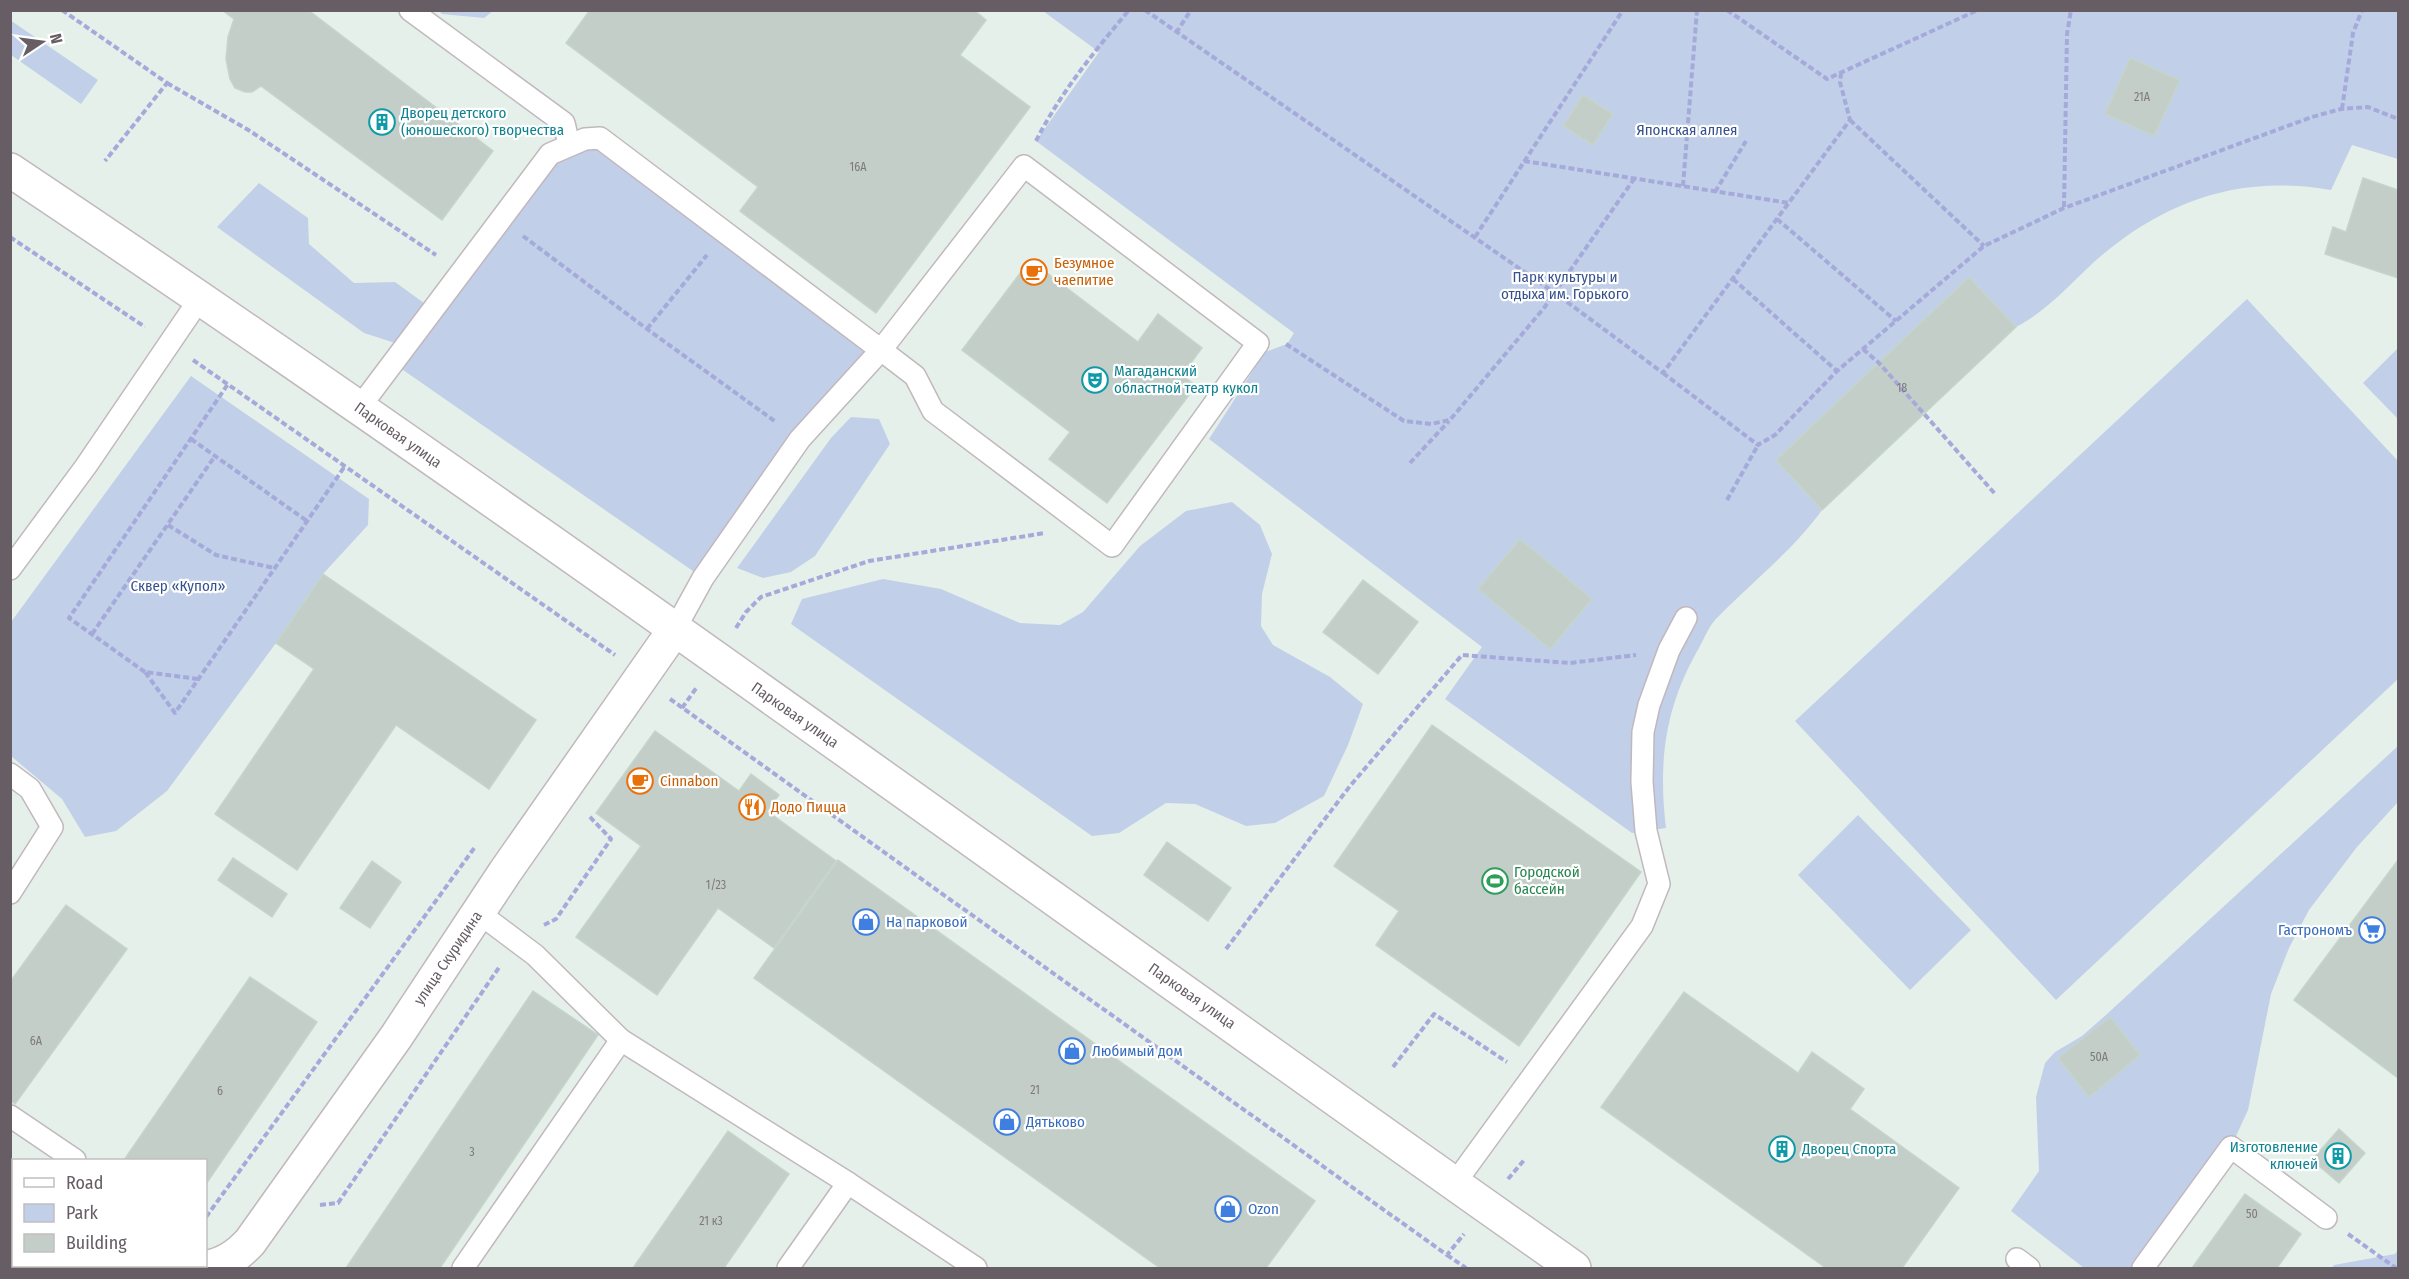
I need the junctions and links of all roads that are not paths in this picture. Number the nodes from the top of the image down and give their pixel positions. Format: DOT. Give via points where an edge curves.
graph roads {
  1 [pos="410,10"];
  2 [pos="569,145"];
  3 [pos="10,170"];
  4 [pos="201,297"];
  5 [pos="881,350"];
  6 [pos="359,408"];
  7 [pos="10,569"];
  8 [pos="1686,618"];
  9 [pos="675,629"];
  10 [pos="10,774"];
  11 [pos="10,893"];
  12 [pos="479,913"];
  13 [pos="621,1040"];
  14 [pos="10,1116"];
  15 [pos="72,1159"];
  16 [pos="848,1183"];
  17 [pos="1455,1183"];
  18 [pos="2325,1218"];
  19 [pos="205,1269"];
  20 [pos="463,1269"];
  21 [pos="788,1269"];
  22 [pos="976,1269"];
  23 [pos="1574,1269"];
  24 [pos="2144,1269"];
  1 -- 2 [label="lane" via="564,123"];
  2 -- 5 [label="lane" via="600,138"];
  2 -- 6 [label="lane" via="550,154"];
  3 -- 4 [label="street, Парковая улица"];
  4 -- 6 [label="street, Парковая улица"];
  4 -- 7 [label="lane"];
  5 -- 5 [label="lane" via="1024,166 1258,343 1112,546 933,411 915,376"];
  5 -- 9 [label="lane" via="800,439 703,578"];
  6 -- 9 [label="street, Парковая улица"];
  8 -- 17 [label="lane" via="1669,650 1643,732 1646,821 1659,884 1642,926"];
  9 -- 12 [label="street, улица Скуридина"];
  9 -- 17 [label="street, Парковая улица"];
  10 -- 11 [label="lane" via="30,789 52,827"];
  12 -- 13 [label="lane" via="535,955"];
  12 -- 19 [label="street, улица Скуридина" via="250,1242 227,1262"];
  13 -- 16 [label="lane"];
  13 -- 20 [label="lane"];
  14 -- 15 [label="lane"];
  16 -- 21 [label="lane"];
  16 -- 22 [label="lane"];
  17 -- 23 [label="street, Парковая улица"];
  18 -- 24 [label="lane" via="2231,1147"];
}
